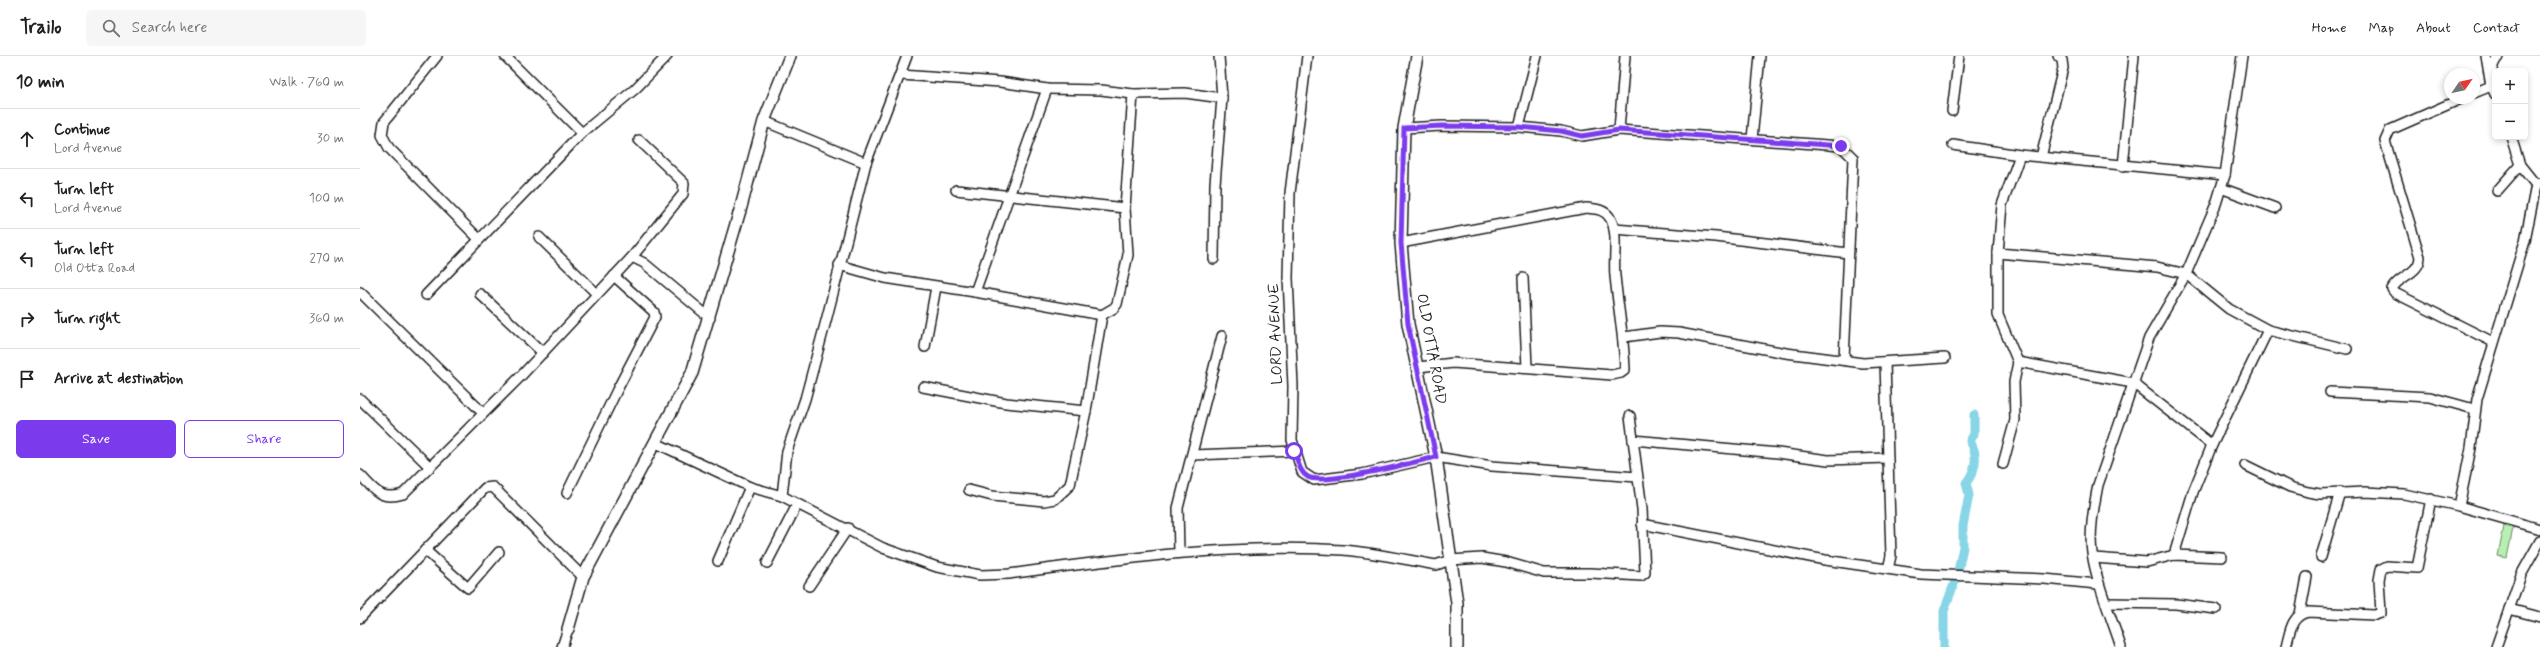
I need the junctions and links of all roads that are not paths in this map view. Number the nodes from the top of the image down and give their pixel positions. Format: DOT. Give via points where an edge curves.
graph roads {
  1 [pos="437,56"];
  2 [pos="506,56"];
  3 [pos="666,56"];
  4 [pos="790,56"];
  5 [pos="907,56"];
  6 [pos="1219,56"];
  7 [pos="1307,56"];
  8 [pos="1417,56"];
  9 [pos="1537,56"];
  10 [pos="1625,56"];
  11 [pos="1760,56"];
  12 [pos="1959,56"];
  13 [pos="2058,56"];
  14 [pos="2134,56"];
  15 [pos="2242,56"];
  16 [pos="2486,56"];
  17 [pos="2499,56"];
  18 [pos="2494,68"];
  19 [pos="900,76"];
  20 [pos="2492,85"];
  21 [pos="1047,89"];
  22 [pos="2492,90"];
  23 [pos="2480,92"];
  24 [pos="1133,94"];
  25 [pos="1222,98"];
  26 [pos="2449,104"];
  27 [pos="1952,111"];
  28 [pos="764,120"];
  29 [pos="1519,127"];
  30 [pos="1404,128"];
  31 [pos="1619,130"];
  32 [pos="582,132"];
  33 [pos="1752,139"];
  34 [pos="640,140"];
  35 [pos="2512,140"];
  36 [pos="1952,145"];
  37 [pos="2020,155"];
  38 [pos="2041,157"];
  39 [pos="866,163"];
  40 [pos="2520,165"];
  41 [pos="2123,166"];
  42 [pos="2225,175"];
  43 [pos="2538,184"];
  44 [pos="2221,188"];
  45 [pos="956,190"];
  46 [pos="2497,190"];
  47 [pos="1010,197"];
  48 [pos="1125,208"];
  49 [pos="2275,208"];
  50 [pos="1614,229"];
  51 [pos="539,238"];
  52 [pos="480,239"];
  53 [pos="1401,243"];
  54 [pos="1848,253"];
  55 [pos="1998,253"];
  56 [pos="632,257"];
  57 [pos="1214,259"];
  58 [pos="839,265"];
  59 [pos="2186,274"];
  60 [pos="614,276"];
  61 [pos="1523,278"];
  62 [pos="936,288"];
  63 [pos="360,292"];
  64 [pos="975,292"];
  65 [pos="480,294"];
  66 [pos="597,294"];
  67 [pos="426,295"];
  68 [pos="1102,315"];
  69 [pos="710,318"];
  70 [pos="2268,330"];
  71 [pos="1222,336"];
  72 [pos="1624,337"];
  73 [pos="2493,342"];
  74 [pos="925,347"];
  75 [pos="2347,349"];
  76 [pos="542,353"];
  77 [pos="1944,358"];
  78 [pos="1844,360"];
  79 [pos="1885,362"];
  80 [pos="2018,362"];
  81 [pos="1418,367"];
  82 [pos="1527,367"];
  83 [pos="2133,384"];
  84 [pos="923,388"];
  85 [pos="2330,392"];
  86 [pos="360,399"];
  87 [pos="2474,409"];
  88 [pos="1086,411"];
  89 [pos="483,414"];
  90 [pos="1630,416"];
  91 [pos="1633,440"];
  92 [pos="656,443"];
  93 [pos="2212,445"];
  94 [pos="1294,451"];
  95 [pos="1193,455"];
  96 [pos="1436,457"];
  97 [pos="1886,458"];
  98 [pos="2003,464"];
  99 [pos="2245,465"];
  100 [pos="430,467"];
  101 [pos="360,475"];
  102 [pos="1637,477"];
  103 [pos="750,487"];
  104 [pos="970,490"];
  105 [pos="2340,492"];
  106 [pos="567,493"];
  107 [pos="782,496"];
  108 [pos="2431,499"];
  109 [pos="797,505"];
  110 [pos="2459,506"];
  111 [pos="1642,524"];
  112 [pos="848,528"];
  113 [pos="2540,529"];
  114 [pos="2540,541"];
  115 [pos="425,550"];
  116 [pos="499,552"];
  117 [pos="1179,552"];
  118 [pos="2174,555"];
  119 [pos="2222,557"];
  120 [pos="2321,557"];
  121 [pos="2094,558"];
  122 [pos="1450,560"];
  123 [pos="718,561"];
  124 [pos="767,563"];
  125 [pos="1888,569"];
  126 [pos="583,577"];
  127 [pos="2307,577"];
  128 [pos="2098,584"];
  129 [pos="809,586"];
  130 [pos="2106,603"];
  131 [pos="2216,608"];
  132 [pos="2509,609"];
  133 [pos="2300,614"];
  134 [pos="2540,617"];
  135 [pos="360,618"];
  136 [pos="568,629"];
  137 [pos="562,647"];
  138 [pos="1457,647"];
  139 [pos="2121,647"];
  140 [pos="2286,647"];
  141 [pos="2496,647"];
  1 -- 52 [label="street" via="384,122 382,135 389,148"];
  2 -- 32 [label="street"];
  3 -- 32 [label="street" via="636,89"];
  4 -- 28 [label="street"];
  5 -- 19 [label="street"];
  6 -- 25 [label="street"];
  7 -- 94 [label="street, LORD AVENUE" via="1290,193 1288,278 1293,386 1291,423"];
  8 -- 30 [label="street, OLD OTTA ROAD"];
  9 -- 29 [label="street"];
  10 -- 31 [label="street"];
  11 -- 33 [label="street"];
  12 -- 27 [label="street"];
  13 -- 38 [label="street" via="2062,60 2063,68"];
  14 -- 41 [label="street"];
  15 -- 42 [label="street"];
  16 -- 20 [label="street"];
  17 -- 18 [label="street" via="2494,61"];
  19 -- 21 [label="street" via="1000,82"];
  19 -- 39 [label="street"];
  21 -- 24 [label="street" via="1101,90"];
  21 -- 47 [label="street"];
  22 -- 23 [label="street"];
  24 -- 25 [label="street" via="1185,93"];
  24 -- 48 [label="street"];
  25 -- 57 [label="street" via="1215,184"];
  26 -- 73 [label="street" via="2386,134 2385,141 2420,257 2420,263 2415,270 2392,289 2395,293"];
  28 -- 39 [label="street"];
  28 -- 69 [label="street"];
  29 -- 30 [label="street"];
  29 -- 31 [label="street" via="1582,136"];
  30 -- 53 [label="street, OLD OTTA ROAD"];
  31 -- 33 [label="street"];
  32 -- 52 [label="street"];
  33 -- 54 [label="street" via="1841,146 1848,151 1853,158"];
  34 -- 56 [label="street" via="684,183 685,188 683,194"];
  35 -- 40 [label="street"];
  36 -- 37 [label="street"];
  37 -- 38 [label="street"];
  37 -- 55 [label="street" via="2002,205"];
  38 -- 41 [label="street"];
  39 -- 58 [label="street"];
  40 -- 43 [label="street"];
  40 -- 46 [label="street"];
  41 -- 42 [label="street"];
  42 -- 44 [label="street"];
  43 -- 73 [label="street" via="2525,241"];
  44 -- 49 [label="street"];
  44 -- 59 [label="street"];
  45 -- 47 [label="street"];
  47 -- 48 [label="street"];
  47 -- 64 [label="street"];
  48 -- 68 [label="street" via="1128,255 1117,304"];
  50 -- 53 [label="street" via="1610,217 1601,210 1586,208"];
  50 -- 54 [label="street" via="1724,238"];
  50 -- 72 [label="street" via="1614,275"];
  51 -- 66 [label="street"];
  52 -- 67 [label="street"];
  53 -- 81 [label="street, OLD OTTA ROAD" via="1408,324"];
  54 -- 78 [label="street"];
  55 -- 59 [label="street" via="2157,267"];
  55 -- 80 [label="street" via="1998,315"];
  56 -- 60 [label="street"];
  56 -- 69 [label="street" via="644,263"];
  58 -- 62 [label="street" via="885,278"];
  58 -- 107 [label="street" via="805,399 787,451"];
  59 -- 70 [label="street" via="2229,309"];
  59 -- 83 [label="street" via="2149,338"];
  60 -- 66 [label="street"];
  60 -- 106 [label="street" via="654,312 656,317 616,390"];
  61 -- 82 [label="street"];
  62 -- 64 [label="street"];
  62 -- 74 [label="street"];
  63 -- 89 [label="street"];
  64 -- 68 [label="street"];
  65 -- 76 [label="street"];
  66 -- 76 [label="street"];
  68 -- 88 [label="street"];
  69 -- 92 [label="street" via="692,373"];
  70 -- 75 [label="street"];
  70 -- 93 [label="street"];
  71 -- 95 [label="street"];
  72 -- 78 [label="street" via="1660,332 1679,333 1786,353"];
  72 -- 82 [label="street" via="1625,370 1621,373 1612,375"];
  73 -- 87 [label="street"];
  76 -- 89 [label="street"];
  77 -- 79 [label="street"];
  78 -- 79 [label="street" via="1863,363"];
  79 -- 97 [label="street"];
  80 -- 83 [label="street"];
  80 -- 98 [label="street" via="2014,382 2015,420"];
  81 -- 82 [label="street" via="1453,363"];
  81 -- 96 [label="street, OLD OTTA ROAD"];
  83 -- 93 [label="street"];
  83 -- 121 [label="street" via="2098,485 2093,522"];
  84 -- 88 [label="street" via="1006,403"];
  85 -- 87 [label="street" via="2430,397"];
  86 -- 100 [label="street"];
  87 -- 110 [label="street" via="2471,448"];
  88 -- 104 [label="street" via="1070,485 1055,499 1044,501 992,496"];
  89 -- 100 [label="street"];
  90 -- 91 [label="street"];
  91 -- 97 [label="street" via="1770,452 1828,460"];
  91 -- 102 [label="street"];
  92 -- 103 [label="street"];
  92 -- 126 [label="street"];
  93 -- 118 [label="street" via="2193,492"];
  94 -- 95 [label="street"];
  94 -- 96 [label="street, LORD AVENUE" via="1302,472 1314,480 1362,474"];
  95 -- 117 [label="street" via="1178,508"];
  96 -- 102 [label="street" via="1492,466"];
  96 -- 122 [label="street, OLD OTTA ROAD"];
  97 -- 125 [label="street" via="1891,556"];
  99 -- 105 [label="street" via="2290,488 2320,494"];
  100 -- 101 [label="street" via="403,494 392,498 382,496"];
  102 -- 111 [label="street"];
  103 -- 107 [label="street"];
  103 -- 123 [label="street"];
  105 -- 108 [label="street" via="2404,494"];
  105 -- 120 [label="street"];
  107 -- 109 [label="street"];
  108 -- 110 [label="street"];
  108 -- 133 [label="street" via="2418,567 2415,569 2387,566 2381,569 2381,613"];
  109 -- 112 [label="street"];
  109 -- 124 [label="street"];
  110 -- 113 [label="street"];
  111 -- 122 [label="street" via="1645,573 1641,576 1544,573 1490,559"];
  111 -- 125 [label="street" via="1721,541"];
  112 -- 117 [label="street" via="883,548 937,567 980,576"];
  112 -- 129 [label="street"];
  114 -- 132 [label="street" via="2521,575"];
  115 -- 116 [label="street" via="468,588"];
  115 -- 126 [label="street" via="479,493 485,488 493,487"];
  115 -- 135 [label="street"];
  117 -- 122 [label="street" via="1302,548 1346,550 1436,565"];
  118 -- 119 [label="street"];
  118 -- 121 [label="street" via="2147,562"];
  121 -- 128 [label="street"];
  122 -- 138 [label="street, OLD OTTA ROAD" via="1458,615"];
  125 -- 128 [label="street" via="1921,574"];
  126 -- 136 [label="street"];
  127 -- 133 [label="street"];
  128 -- 130 [label="street"];
  130 -- 131 [label="street" via="2176,604"];
  130 -- 139 [label="street"];
  132 -- 134 [label="street"];
  132 -- 141 [label="street"];
  133 -- 140 [label="street" via="2294,620"];
  136 -- 137 [label="street"];
}
